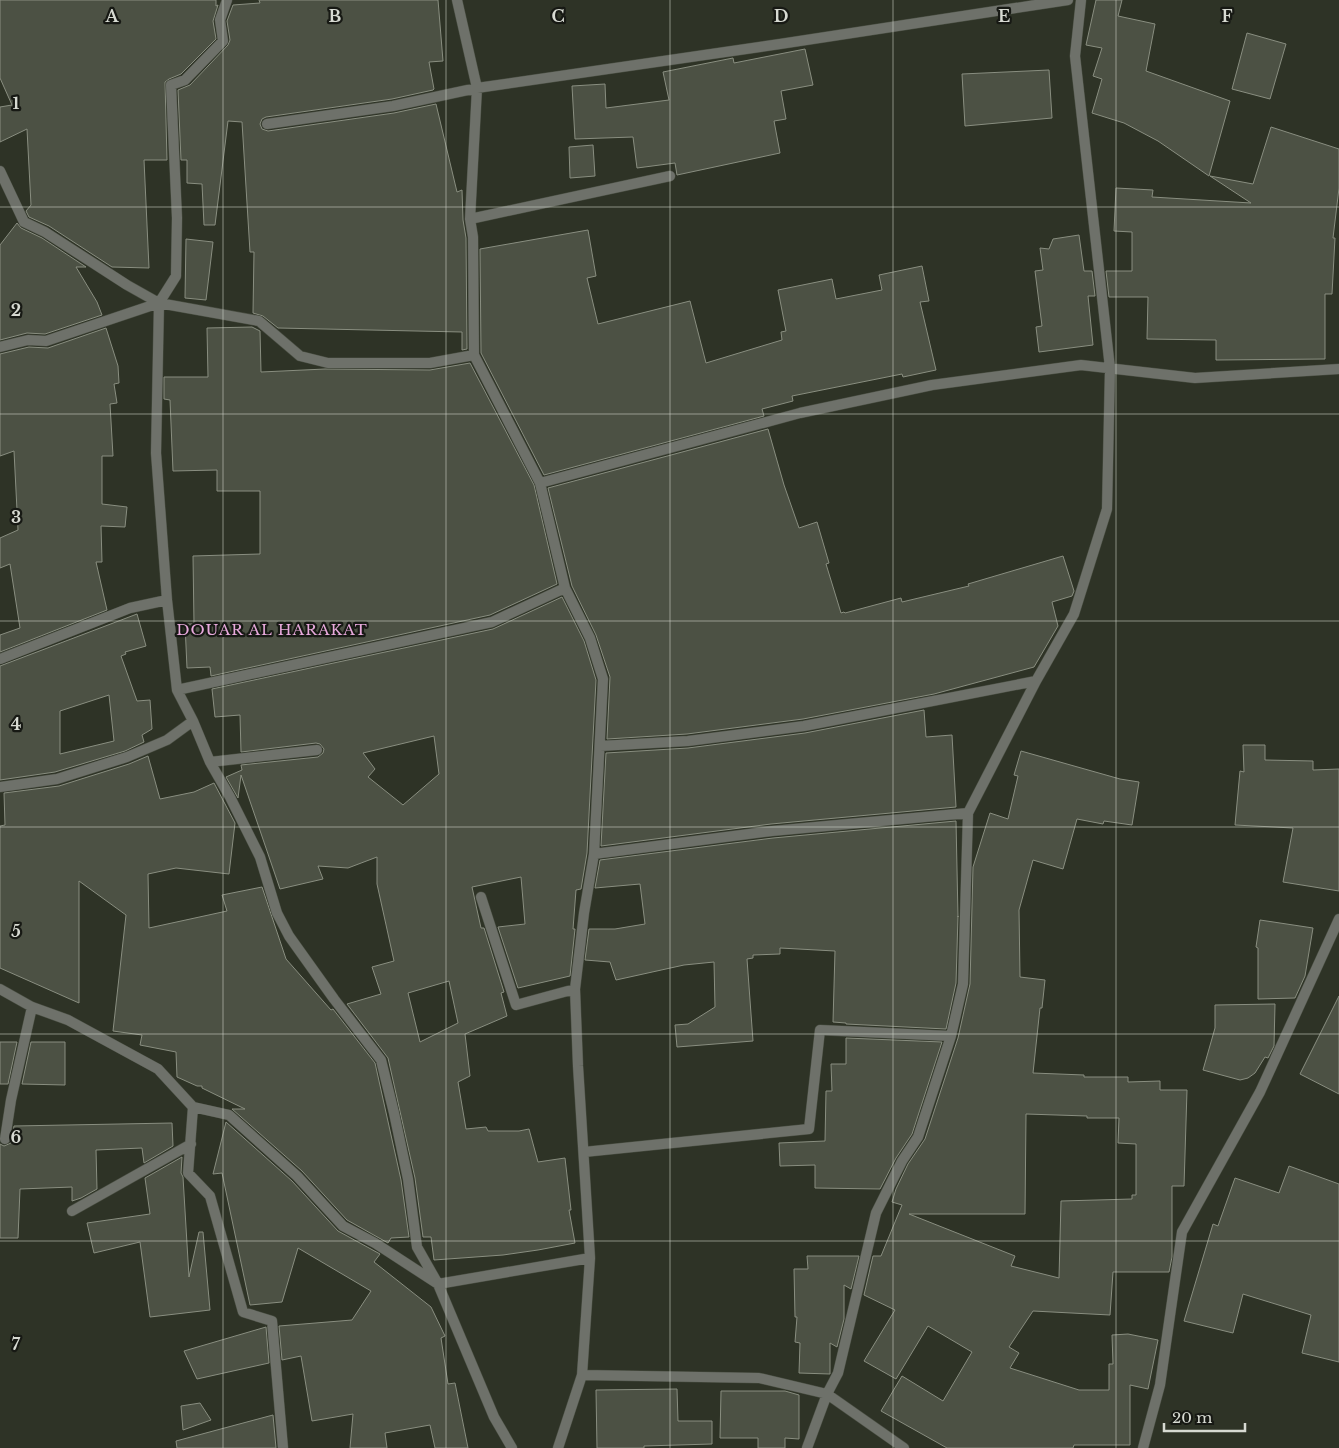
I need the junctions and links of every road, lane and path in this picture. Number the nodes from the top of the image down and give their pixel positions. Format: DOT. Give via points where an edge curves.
graph roads {
  1 [pos="227,0"];
  2 [pos="457,0"];
  3 [pos="1068,0"];
  4 [pos="1081,0"];
  5 [pos="477,88"];
  6 [pos="266,124"];
  7 [pos="0,171"];
  8 [pos="670,176"];
  9 [pos="470,219"];
  10 [pos="159,303"];
  11 [pos="0,347"];
  12 [pos="474,355"];
  13 [pos="1110,368"];
  14 [pos="1339,369"];
  15 [pos="540,483"];
  16 [pos="565,588"];
  17 [pos="167,600"];
  18 [pos="0,659"];
  19 [pos="1036,680"];
  20 [pos="176,690"];
  21 [pos="194,721"];
  22 [pos="600,746"];
  23 [pos="317,750"];
  24 [pos="210,762"];
  25 [pos="0,787"];
  26 [pos="968,813"];
  27 [pos="594,854"];
  28 [pos="481,896"];
  29 [pos="1339,919"];
  30 [pos="575,988"];
  31 [pos="0,989"];
  32 [pos="32,1007"];
  33 [pos="951,1036"];
  34 [pos="194,1107"];
  35 [pos="5,1139"];
  36 [pos="191,1144"];
  37 [pos="584,1152"];
  38 [pos="72,1211"];
  39 [pos="590,1258"];
  40 [pos="438,1284"];
  41 [pos="582,1375"];
  42 [pos="827,1394"];
  43 [pos="283,1448"];
  44 [pos="512,1448"];
  45 [pos="558,1448"];
  46 [pos="807,1448"];
  47 [pos="904,1448"];
  48 [pos="1143,1448"];
  1 -- 10 [label="street" via="220,20 224,41 185,80 171,85 177,218 176,276"];
  2 -- 5 [label="street"];
  3 -- 5 [label="street"];
  4 -- 13 [label="street" via="1075,56"];
  5 -- 6 [label="street" via="393,106"];
  5 -- 9 [label="street"];
  7 -- 10 [label="street" via="24,222"];
  8 -- 9 [label="street"];
  9 -- 12 [label="street"];
  10 -- 11 [label="street" via="46,341 28,340"];
  10 -- 12 [label="street" via="259,321 300,356 328,364 430,364"];
  10 -- 17 [label="street" via="156,453"];
  12 -- 15 [label="street"];
  13 -- 14 [label="street" via="1195,378"];
  13 -- 15 [label="street" via="1081,365 932,385 800,413"];
  13 -- 19 [label="street" via="1107,509 1074,614"];
  15 -- 16 [label="street"];
  16 -- 20 [label="street" via="492,622"];
  16 -- 22 [label="street" via="590,638 604,679"];
  17 -- 18 [label="street" via="130,608"];
  17 -- 20 [label="street"];
  19 -- 22 [label="street" via="804,726 688,741"];
  19 -- 26 [label="street"];
  20 -- 21 [label="street"];
  21 -- 24 [label="street"];
  21 -- 25 [label="street" via="167,740 127,757 57,779"];
  22 -- 27 [label="street"];
  23 -- 24 [label="street"];
  24 -- 40 [label="street" via="260,857 277,913 289,936 381,1060 408,1179 417,1247"];
  26 -- 27 [label="street" via="772,831"];
  26 -- 33 [label="street" via="963,984"];
  27 -- 30 [label="street"];
  28 -- 30 [label="street" via="516,1005"];
  29 -- 48 [label="street" via="1260,1092 1182,1232 1160,1385"];
  30 -- 37 [label="street"];
  31 -- 32 [label="street"];
  32 -- 34 [label="street" via="68,1020 158,1069"];
  32 -- 35 [label="street"];
  33 -- 37 [label="street" via="820,1030 809,1129"];
  33 -- 42 [label="street" via="918,1137 876,1213 838,1373"];
  34 -- 36 [label="street"];
  34 -- 40 [label="street" via="229,1115 297,1176 343,1226"];
  36 -- 38 [label="street"];
  36 -- 43 [label="street" via="188,1173 210,1196 243,1312 272,1321"];
  37 -- 39 [label="street"];
  39 -- 40 [label="street"];
  39 -- 41 [label="street"];
  40 -- 44 [label="street" via="494,1417"];
  41 -- 42 [label="street" via="759,1378"];
  41 -- 45 [label="street"];
  42 -- 46 [label="street"];
  42 -- 47 [label="street"];
}
